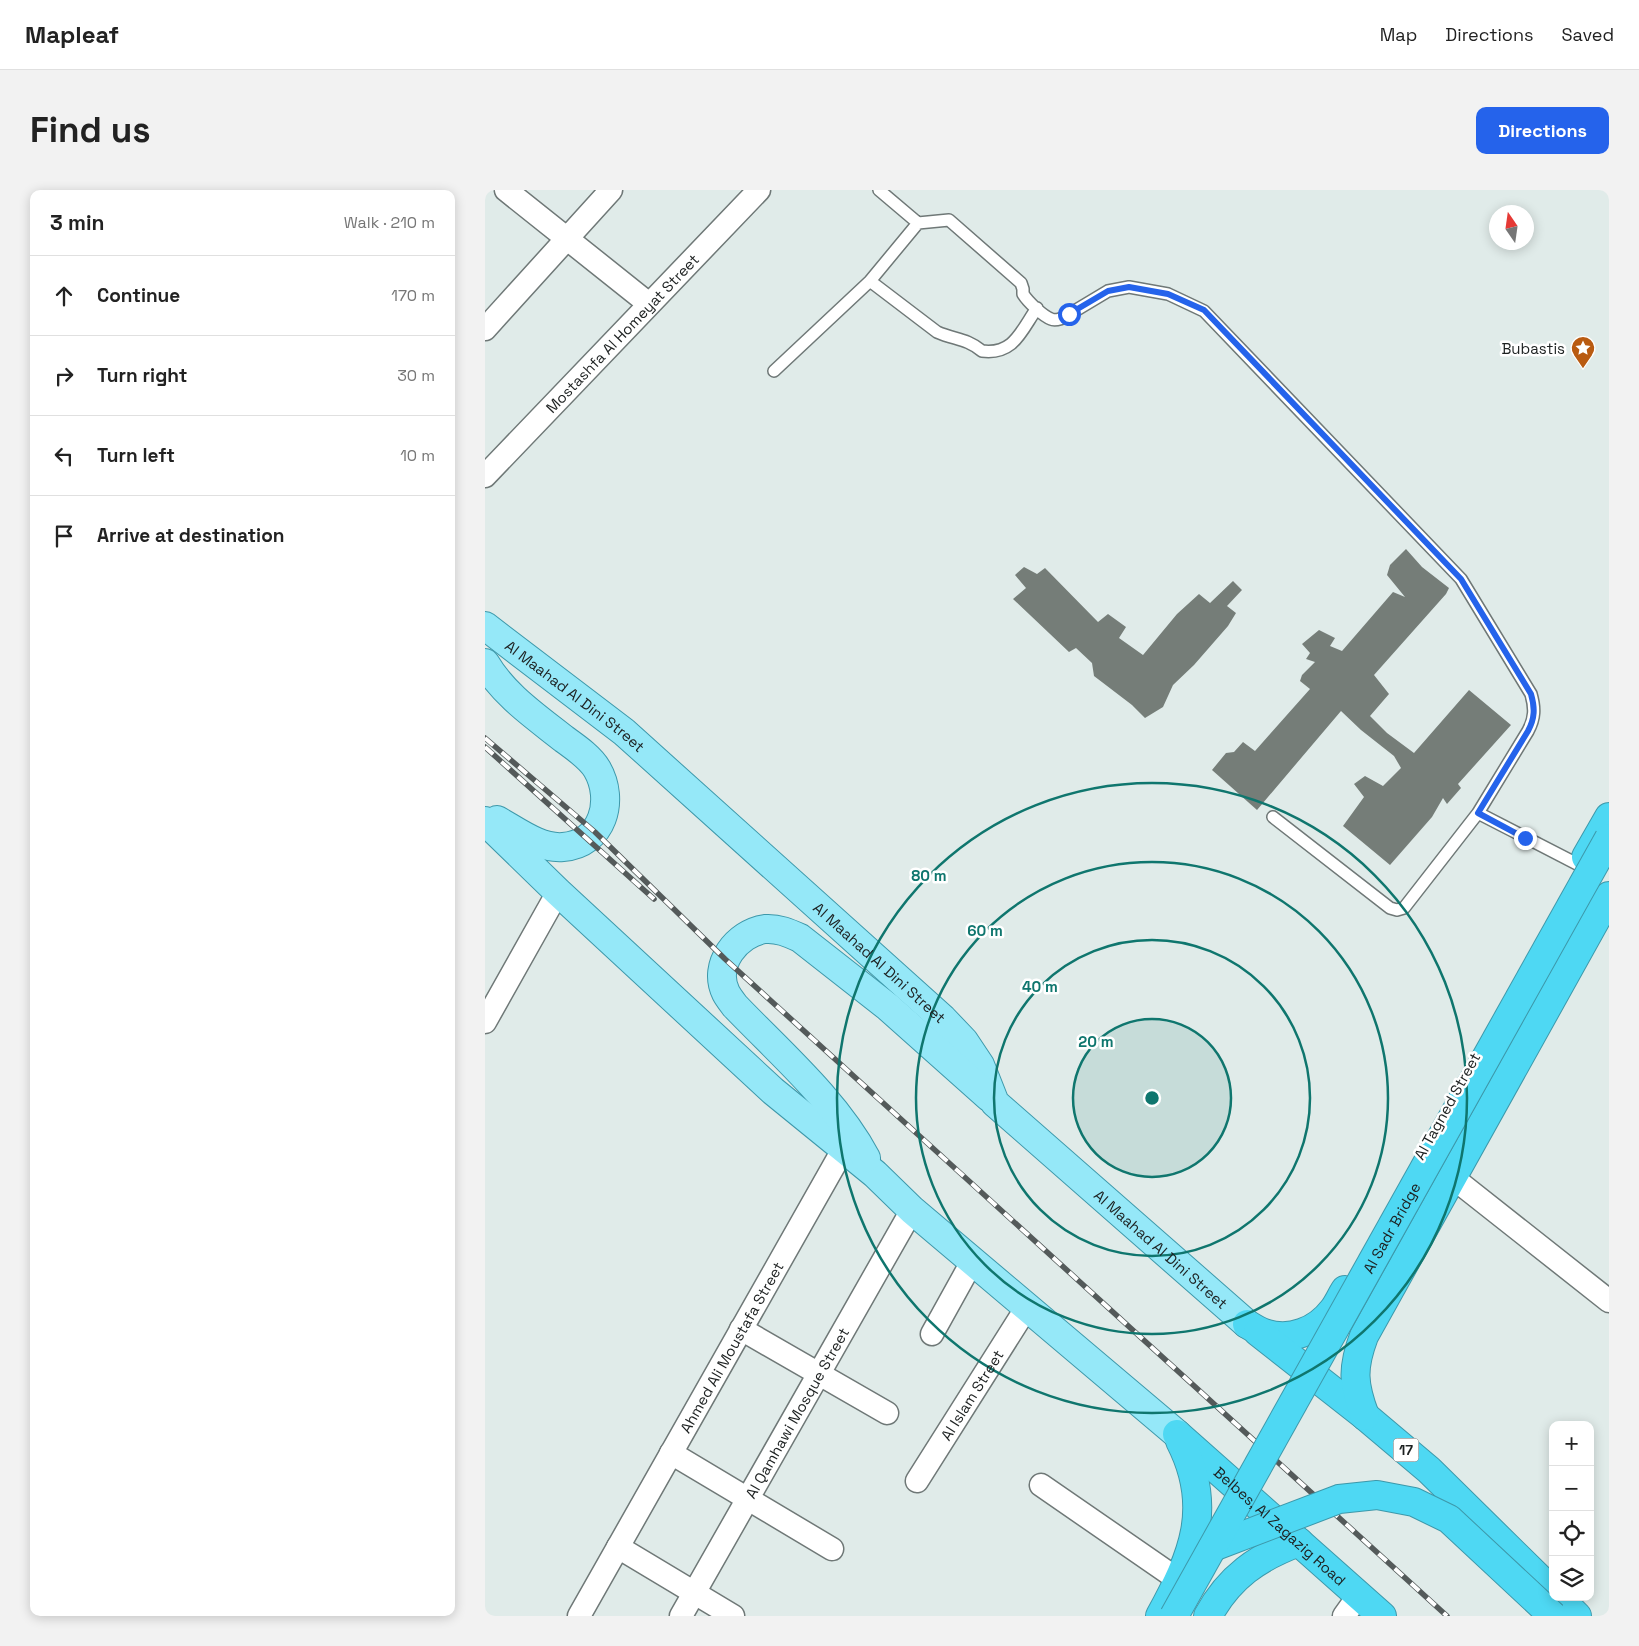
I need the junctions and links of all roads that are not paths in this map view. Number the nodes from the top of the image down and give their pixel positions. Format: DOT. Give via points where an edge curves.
graph roads {
  1 [pos="506,190"];
  2 [pos="611,190"];
  3 [pos="759,190"];
  4 [pos="879,190"];
  5 [pos="918,223"];
  6 [pos="567,238"];
  7 [pos="870,280"];
  8 [pos="649,304"];
  9 [pos="1037,308"];
  10 [pos="485,329"];
  11 [pos="774,371"];
  12 [pos="485,476"];
  13 [pos="485,626"];
  14 [pos="485,663"];
  15 [pos="485,813"];
  16 [pos="1478,813"];
  17 [pos="1273,817"];
  18 [pos="1609,817"];
  19 [pos="485,821"];
  20 [pos="1609,838"];
  21 [pos="1581,866"];
  22 [pos="1609,871"];
  23 [pos="557,892"];
  24 [pos="1609,896"];
  25 [pos="485,1022"];
  26 [pos="995,1102"];
  27 [pos="843,1148"];
  28 [pos="875,1174"];
  29 [pos="1452,1177"];
  30 [pos="913,1210"];
  31 [pos="973,1260"];
  32 [pos="1609,1301"];
  33 [pos="1027,1307"];
  34 [pos="1247,1324"];
  35 [pos="1321,1324"];
  36 [pos="741,1329"];
  37 [pos="932,1334"];
  38 [pos="1364,1336"];
  39 [pos="819,1374"];
  40 [pos="887,1413"];
  41 [pos="1365,1416"];
  42 [pos="1177,1434"];
  43 [pos="671,1452"];
  44 [pos="917,1481"];
  45 [pos="1041,1486"];
  46 [pos="748,1498"];
  47 [pos="1299,1542"];
  48 [pos="618,1547"];
  49 [pos="1213,1547"];
  50 [pos="832,1549"];
  51 [pos="1180,1581"];
  52 [pos="1549,1588"];
  53 [pos="694,1592"];
  54 [pos="1562,1601"];
  55 [pos="1352,1606"];
  56 [pos="579,1616"];
  57 [pos="681,1616"];
  58 [pos="733,1616"];
  59 [pos="1160,1616"];
  60 [pos="1174,1616"];
  61 [pos="1190,1616"];
  62 [pos="1208,1616"];
  63 [pos="1382,1616"];
  64 [pos="1553,1616"];
  65 [pos="1577,1616"];
  1 -- 6 [label="street"];
  2 -- 6 [label="street"];
  3 -- 8 [label="street, Mostashfa Al Homeyat Street"];
  4 -- 5 [label="lane"];
  5 -- 7 [label="lane"];
  5 -- 9 [label="lane" via="949,220 1021,283 1023,294"];
  6 -- 8 [label="street"];
  6 -- 10 [label="street"];
  7 -- 9 [label="lane" via="937,332 972,343 982,351 1005,349 1012,344"];
  7 -- 11 [label="lane"];
  8 -- 12 [label="street, Mostashfa Al Homeyat Street"];
  9 -- 16 [label="lane" via="1051,320 1057,320 1108,291 1129,287 1168,294 1204,310 1461,579 1531,694 1535,707 1528,731"];
  13 -- 26 [label="main road, Al Maahad Al Dini Street" via="624,732 943,1019 964,1041 980,1065"];
  14 -- 15 [label="main road" via="509,695 597,768 603,780 606,808 595,832 582,842 563,847 541,844"];
  16 -- 17 [label="lane" via="1404,908 1397,910 1390,908"];
  16 -- 21 [label="lane"];
  18 -- 21 [label="highway, Al Tagned Street"];
  19 -- 23 [label="main road"];
  20 -- 49 [label="highway, Al Sadr Bridge, bridge"];
  21 -- 35 [label="highway, Al Tagned Street" via="1334,1309"];
  22 -- 61 [label="highway, Al Sadr Bridge"];
  23 -- 25 [label="street"];
  23 -- 27 [label="main road" via="773,1091"];
  24 -- 29 [label="highway"];
  26 -- 28 [label="main road" via="888,1007 799,938 783,931 766,929 749,934 735,944 725,959 722,976 725,992 821,1094 860,1146"];
  26 -- 34 [label="main road, Al Maahad Al Dini Street"];
  27 -- 28 [label="main road"];
  27 -- 36 [label="street, Ahmed Ali Moustafa Street"];
  28 -- 30 [label="main road"];
  29 -- 32 [label="street"];
  29 -- 38 [label="highway"];
  30 -- 31 [label="main road"];
  30 -- 39 [label="street, Al Qamhawi Mosque Street"];
  31 -- 33 [label="main road"];
  31 -- 37 [label="street"];
  33 -- 42 [label="main road"];
  33 -- 44 [label="street, Al Islam Street"];
  34 -- 35 [label="highway, Al Tagned Street" via="1264,1333 1284,1336 1303,1333"];
  34 -- 41 [label="highway, 17"];
  35 -- 38 [label="highway" via="1333,1348 1347,1352"];
  36 -- 39 [label="street"];
  36 -- 43 [label="street, Ahmed Ali Moustafa Street"];
  38 -- 41 [label="highway" via="1357,1355 1355,1376"];
  39 -- 40 [label="street"];
  39 -- 46 [label="street, Al Qamhawi Mosque Street"];
  41 -- 52 [label="highway, 17" via="1429,1470"];
  42 -- 47 [label="highway, Belbes, Al Zagazig Road"];
  42 -- 51 [label="highway" via="1188,1456 1198,1505 1191,1554"];
  43 -- 46 [label="street"];
  43 -- 48 [label="street, Ahmed Ali Moustafa Street"];
  45 -- 51 [label="street"];
  46 -- 50 [label="street"];
  46 -- 53 [label="street, Al Qamhawi Mosque Street"];
  47 -- 55 [label="highway, Belbes, Al Zagazig Road"];
  47 -- 62 [label="highway" via="1255,1562 1218,1596"];
  48 -- 53 [label="street"];
  48 -- 56 [label="street, Ahmed Ali Moustafa Street"];
  49 -- 60 [label="highway, Al Sadr Bridge, bridge"];
  49 -- 64 [label="highway, bridge" via="1339,1499 1377,1495 1414,1502 1449,1519"];
  51 -- 59 [label="highway"];
  53 -- 57 [label="street, Al Qamhawi Mosque Street"];
  53 -- 58 [label="street"];
  54 -- 65 [label="highway"];
  55 -- 63 [label="highway, Belbes, Al Zagazig Road"];
}
